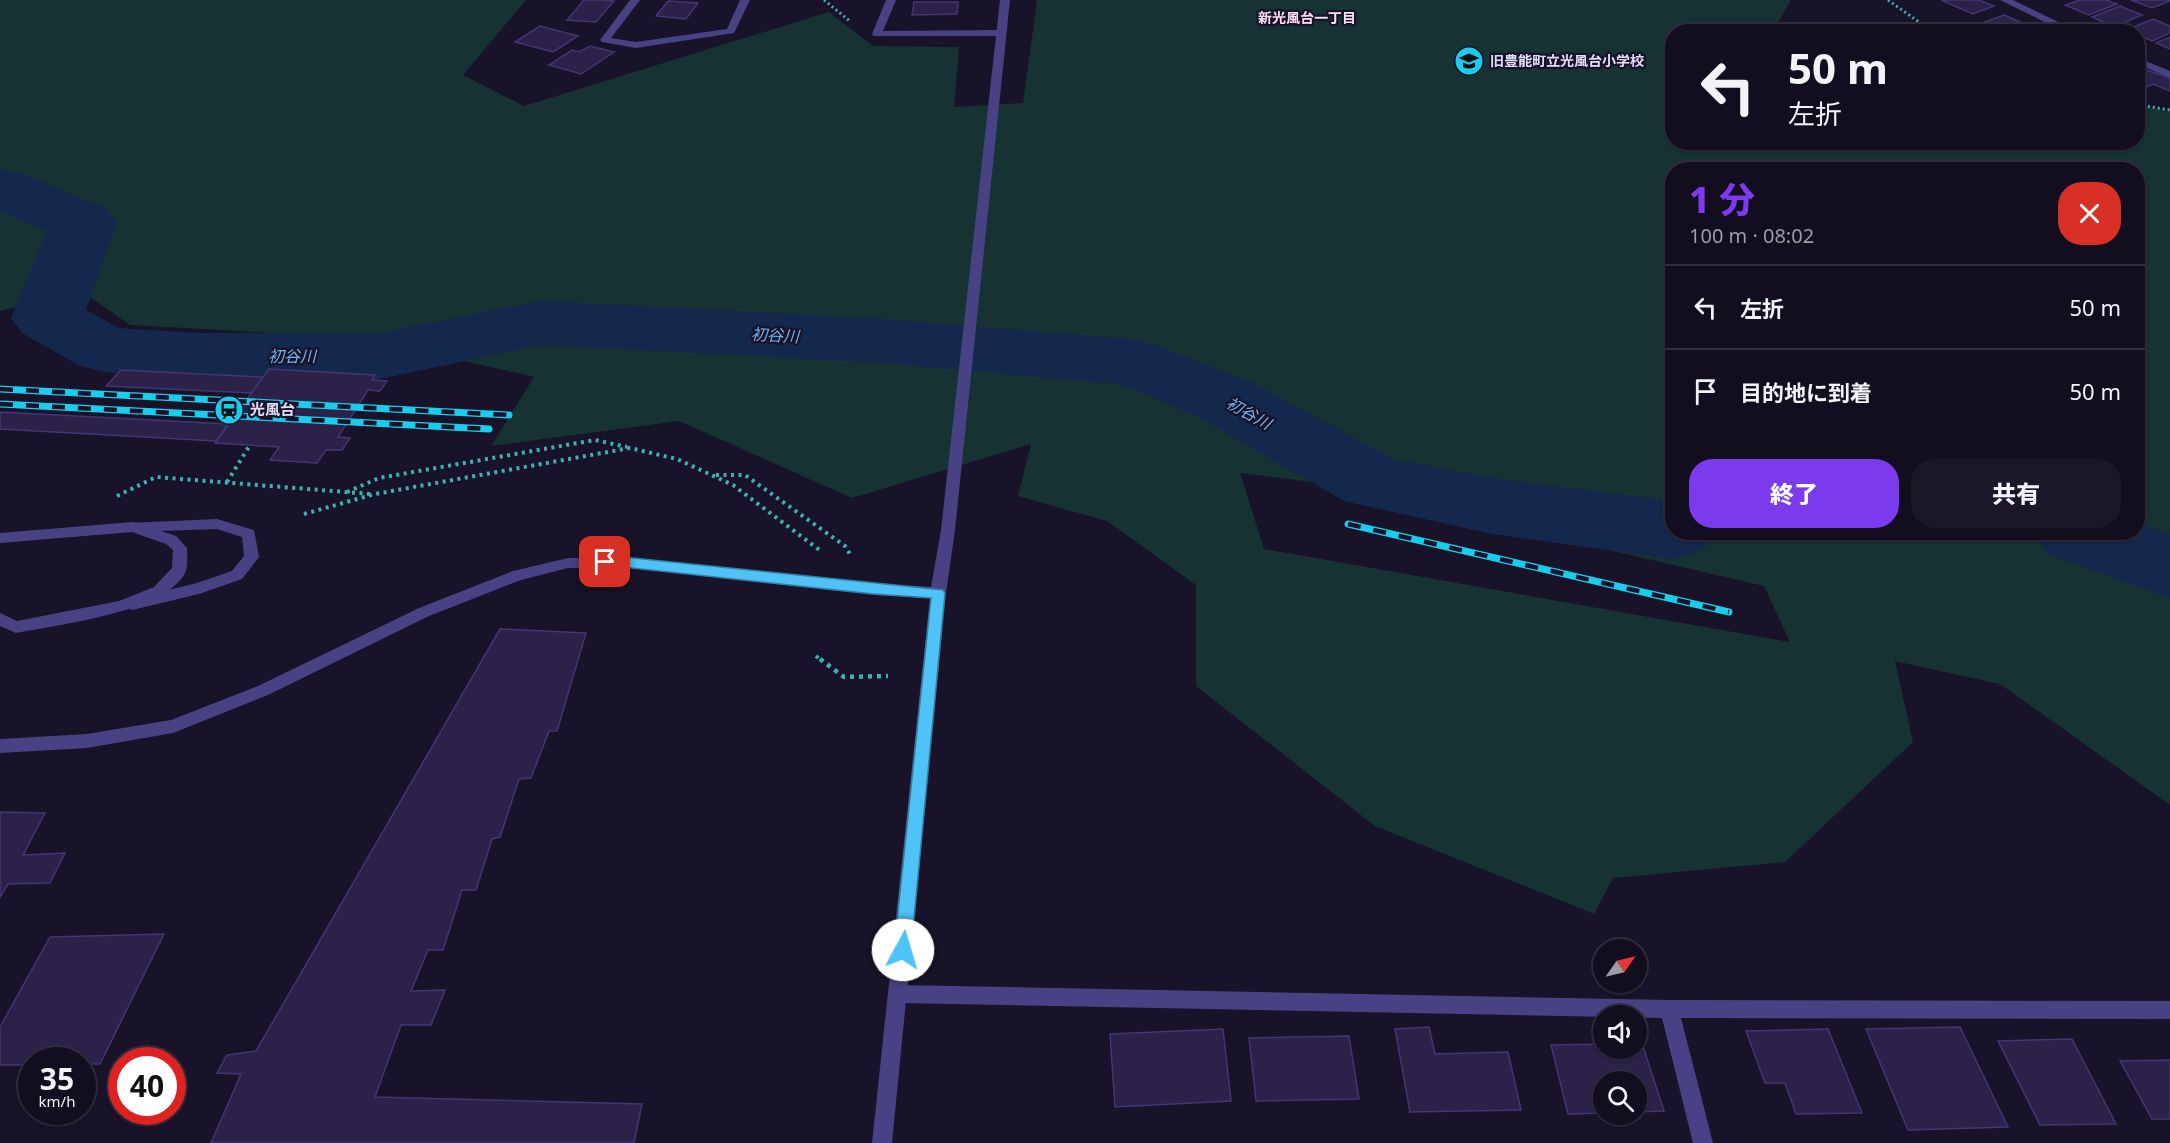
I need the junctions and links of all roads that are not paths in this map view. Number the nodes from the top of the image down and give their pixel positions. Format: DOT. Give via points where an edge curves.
graph roads {
  1 [pos="635,0"];
  2 [pos="745,0"];
  3 [pos="891,0"];
  4 [pos="1005,0"];
  5 [pos="2005,0"];
  6 [pos="2057,24"];
  7 [pos="1000,33"];
  8 [pos="2145,64"];
  9 [pos="2170,75"];
  10 [pos="134,527"];
  11 [pos="0,538"];
  12 [pos="938,593"];
  13 [pos="122,606"];
  14 [pos="0,620"];
  15 [pos="0,746"];
  16 [pos="898,994"];
  17 [pos="1669,1009"];
  18 [pos="2170,1010"];
  19 [pos="882,1143"];
  20 [pos="1703,1143"];
  1 -- 2 [label="street" via="605,40 636,45 731,31"];
  3 -- 7 [label="street" via="877,34"];
  4 -- 7 [label="street"];
  5 -- 6 [label="street"];
  7 -- 12 [label="street" via="989,165"];
  8 -- 9 [label="street"];
  10 -- 11 [label="street"];
  10 -- 13 [label="street" via="171,540 180,548 179,570 159,591"];
  10 -- 13 [label="street" via="217,524 249,534 252,557 237,575"];
  12 -- 15 [label="street" via="623,562 568,564 518,575 424,612 264,690 173,726 87,741"];
  12 -- 16 [label="street"];
  13 -- 14 [label="street" via="16,627"];
  16 -- 17 [label="street"];
  16 -- 19 [label="street"];
  17 -- 18 [label="street"];
  17 -- 20 [label="street"];
}
